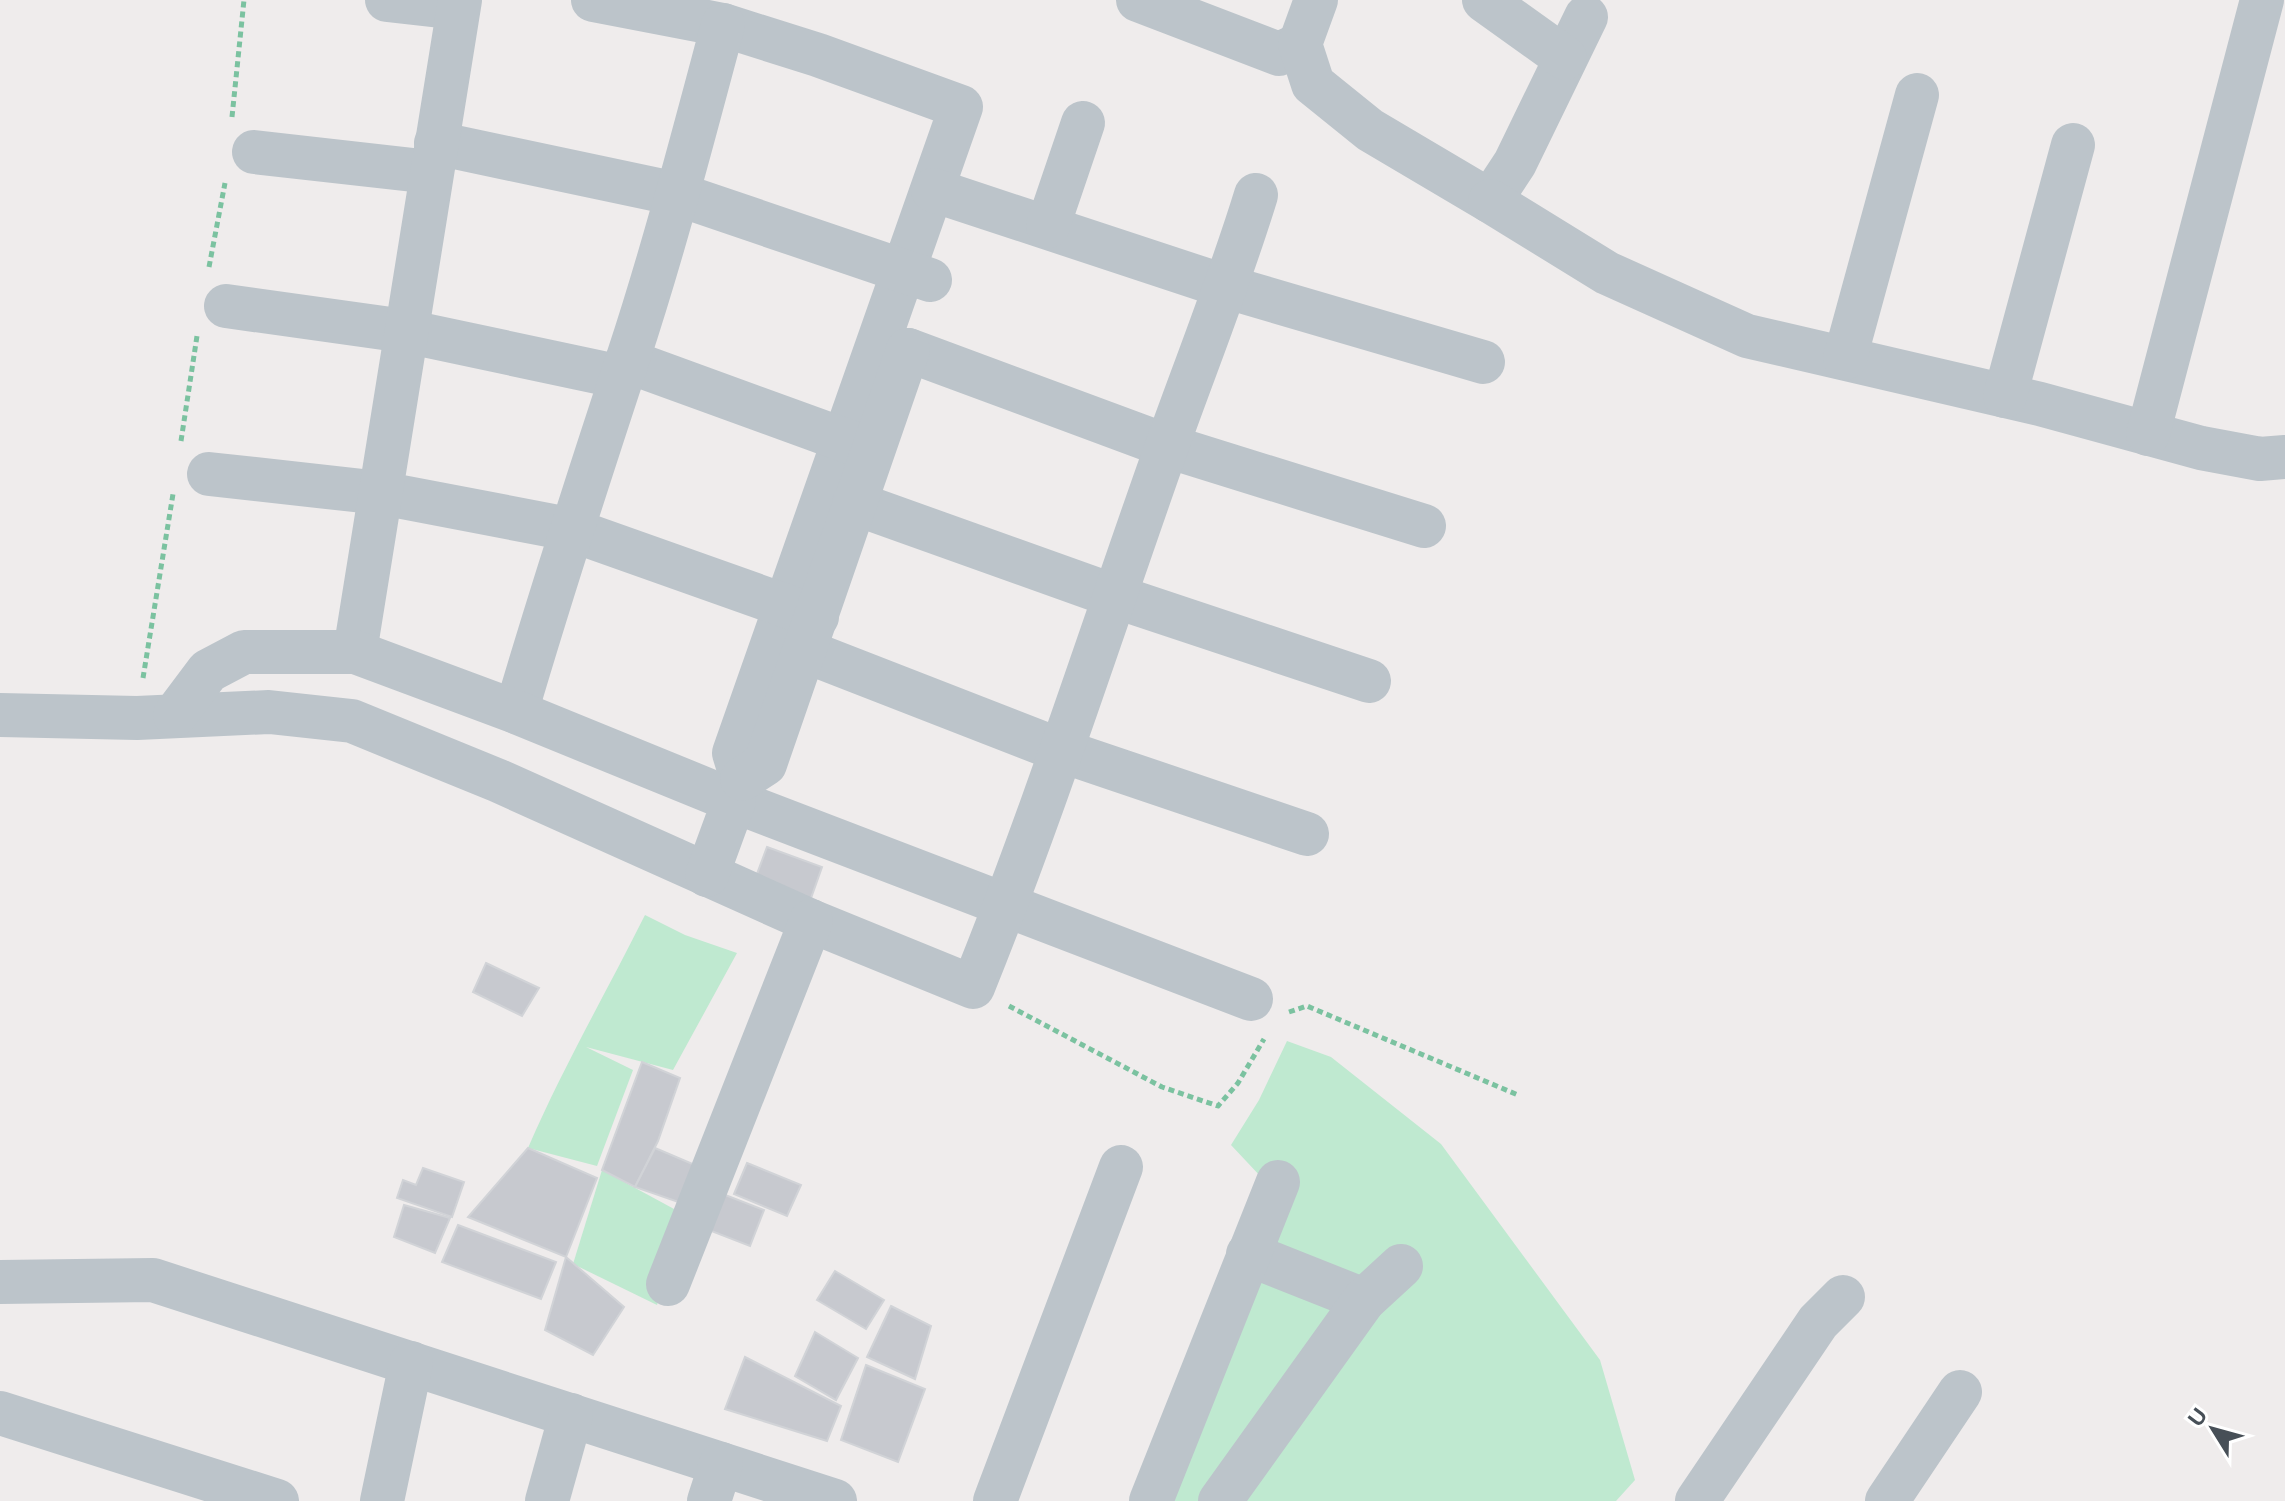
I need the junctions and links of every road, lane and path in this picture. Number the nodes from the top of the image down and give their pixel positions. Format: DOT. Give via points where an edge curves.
graph roads {
  1 [pos="244,0"];
  2 [pos="387,0"];
  3 [pos="593,0"];
  4 [pos="1316,0"];
  5 [pos="1484,0"];
  6 [pos="2262,0"];
  7 [pos="1147,2"];
  8 [pos="459,4"];
  9 [pos="1586,17"];
  10 [pos="723,25"];
  11 [pos="1300,44"];
  12 [pos="2268,46"];
  13 [pos="1565,58"];
  14 [pos="1917,95"];
  15 [pos="1083,123"];
  16 [pos="2073,145"];
  17 [pos="237,150"];
  18 [pos="434,158"];
  19 [pos="677,194"];
  20 [pos="948,194"];
  21 [pos="1256,195"];
  22 [pos="1490,201"];
  23 [pos="1048,226"];
  24 [pos="919,276"];
  25 [pos="1227,287"];
  26 [pos="210,303"];
  27 [pos="405,331"];
  28 [pos="908,350"];
  29 [pos="1845,358"];
  30 [pos="1483,362"];
  31 [pos="624,369"];
  32 [pos="2005,396"];
  33 [pos="2148,434"];
  34 [pos="858,445"];
  35 [pos="1167,446"];
  36 [pos="2285,457"];
  37 [pos="187,472"];
  38 [pos="381,493"];
  39 [pos="854,503"];
  40 [pos="1424,526"];
  41 [pos="569,529"];
  42 [pos="1117,597"];
  43 [pos="802,625"];
  44 [pos="355,652"];
  45 [pos="1369,681"];
  46 [pos="516,712"];
  47 [pos="0,715"];
  48 [pos="156,717"];
  49 [pos="1062,751"];
  50 [pos="738,790"];
  51 [pos="1307,834"];
  52 [pos="707,875"];
  53 [pos="1005,907"];
  54 [pos="811,921"];
  55 [pos="973,987"];
  56 [pos="1269,1013"];
  57 [pos="1518,1095"];
  58 [pos="1121,1167"];
  59 [pos="1278,1182"];
  60 [pos="1248,1254"];
  61 [pos="1401,1266"];
  62 [pos="0,1282"];
  63 [pos="668,1284"];
  64 [pos="1843,1297"];
  65 [pos="1364,1300"];
  66 [pos="411,1363"];
  67 [pos="1960,1392"];
  68 [pos="0,1413"];
  69 [pos="571,1415"];
  70 [pos="715,1482"];
  71 [pos="277,1501"];
  72 [pos="382,1501"];
  73 [pos="547,1501"];
  74 [pos="835,1501"];
  75 [pos="995,1501"];
  76 [pos="1151,1501"];
  77 [pos="1220,1501"];
  78 [pos="1697,1501"];
  79 [pos="1887,1501"];
  1 -- 17 [label="path"];
  2 -- 8 [label="street"];
  3 -- 10 [label="street"];
  4 -- 11 [label="street"];
  5 -- 13 [label="street"];
  6 -- 12 [label="street"];
  7 -- 11 [label="street" via="1279,54"];
  8 -- 18 [label="street"];
  9 -- 13 [label="street"];
  10 -- 19 [label="street"];
  10 -- 20 [label="street" via="961,107"];
  11 -- 22 [label="street" via="1313,84 1370,130"];
  12 -- 33 [label="street"];
  13 -- 22 [label="street" via="1515,163"];
  14 -- 29 [label="street"];
  15 -- 23 [label="street"];
  16 -- 32 [label="street"];
  17 -- 18 [label="street"];
  17 -- 26 [label="path"];
  18 -- 19 [label="street"];
  18 -- 27 [label="street"];
  19 -- 24 [label="street"];
  19 -- 31 [label="street"];
  20 -- 23 [label="street"];
  20 -- 24 [label="street"];
  21 -- 25 [label="street"];
  22 -- 29 [label="street" via="1607,273 1747,336"];
  23 -- 25 [label="street"];
  24 -- 28 [label="street"];
  24 -- 34 [label="street"];
  25 -- 30 [label="street"];
  25 -- 35 [label="street"];
  26 -- 27 [label="street"];
  26 -- 37 [label="path"];
  27 -- 31 [label="street"];
  27 -- 38 [label="street"];
  28 -- 34 [label="street"];
  28 -- 35 [label="street"];
  29 -- 32 [label="street"];
  31 -- 34 [label="street"];
  31 -- 41 [label="street"];
  32 -- 33 [label="street"];
  33 -- 36 [label="street" via="2260,459"];
  34 -- 39 [label="street"];
  34 -- 43 [label="street"];
  35 -- 40 [label="street"];
  35 -- 42 [label="street"];
  37 -- 38 [label="street"];
  37 -- 48 [label="path"];
  38 -- 41 [label="street"];
  38 -- 44 [label="street"];
  39 -- 42 [label="street"];
  39 -- 43 [label="street"];
  41 -- 43 [label="street"];
  41 -- 46 [label="street"];
  42 -- 45 [label="street"];
  42 -- 49 [label="street"];
  43 -- 49 [label="street"];
  43 -- 50 [label="street" via="734,753"];
  44 -- 46 [label="street"];
  44 -- 48 [label="street" via="244,652 208,671"];
  46 -- 50 [label="street"];
  47 -- 48 [label="street"];
  48 -- 52 [label="street" via="269,712 352,721"];
  49 -- 51 [label="street"];
  49 -- 53 [label="street"];
  50 -- 52 [label="street"];
  50 -- 53 [label="street"];
  52 -- 54 [label="street"];
  53 -- 55 [label="street"];
  53 -- 56 [label="street"];
  54 -- 55 [label="street"];
  54 -- 63 [label="street"];
  55 -- 56 [label="path" via="1162,1087 1218,1106 1238,1083"];
  56 -- 57 [label="path" via="1307,1006"];
  58 -- 75 [label="street"];
  59 -- 60 [label="street"];
  60 -- 65 [label="street"];
  60 -- 76 [label="street"];
  61 -- 65 [label="street"];
  62 -- 66 [label="street" via="153,1280"];
  64 -- 78 [label="street" via="1818,1322"];
  65 -- 77 [label="street"];
  66 -- 69 [label="street"];
  66 -- 72 [label="street"];
  67 -- 79 [label="street"];
  68 -- 71 [label="street"];
  69 -- 70 [label="street"];
  69 -- 73 [label="street"];
  70 -- 74 [label="street"];
}
